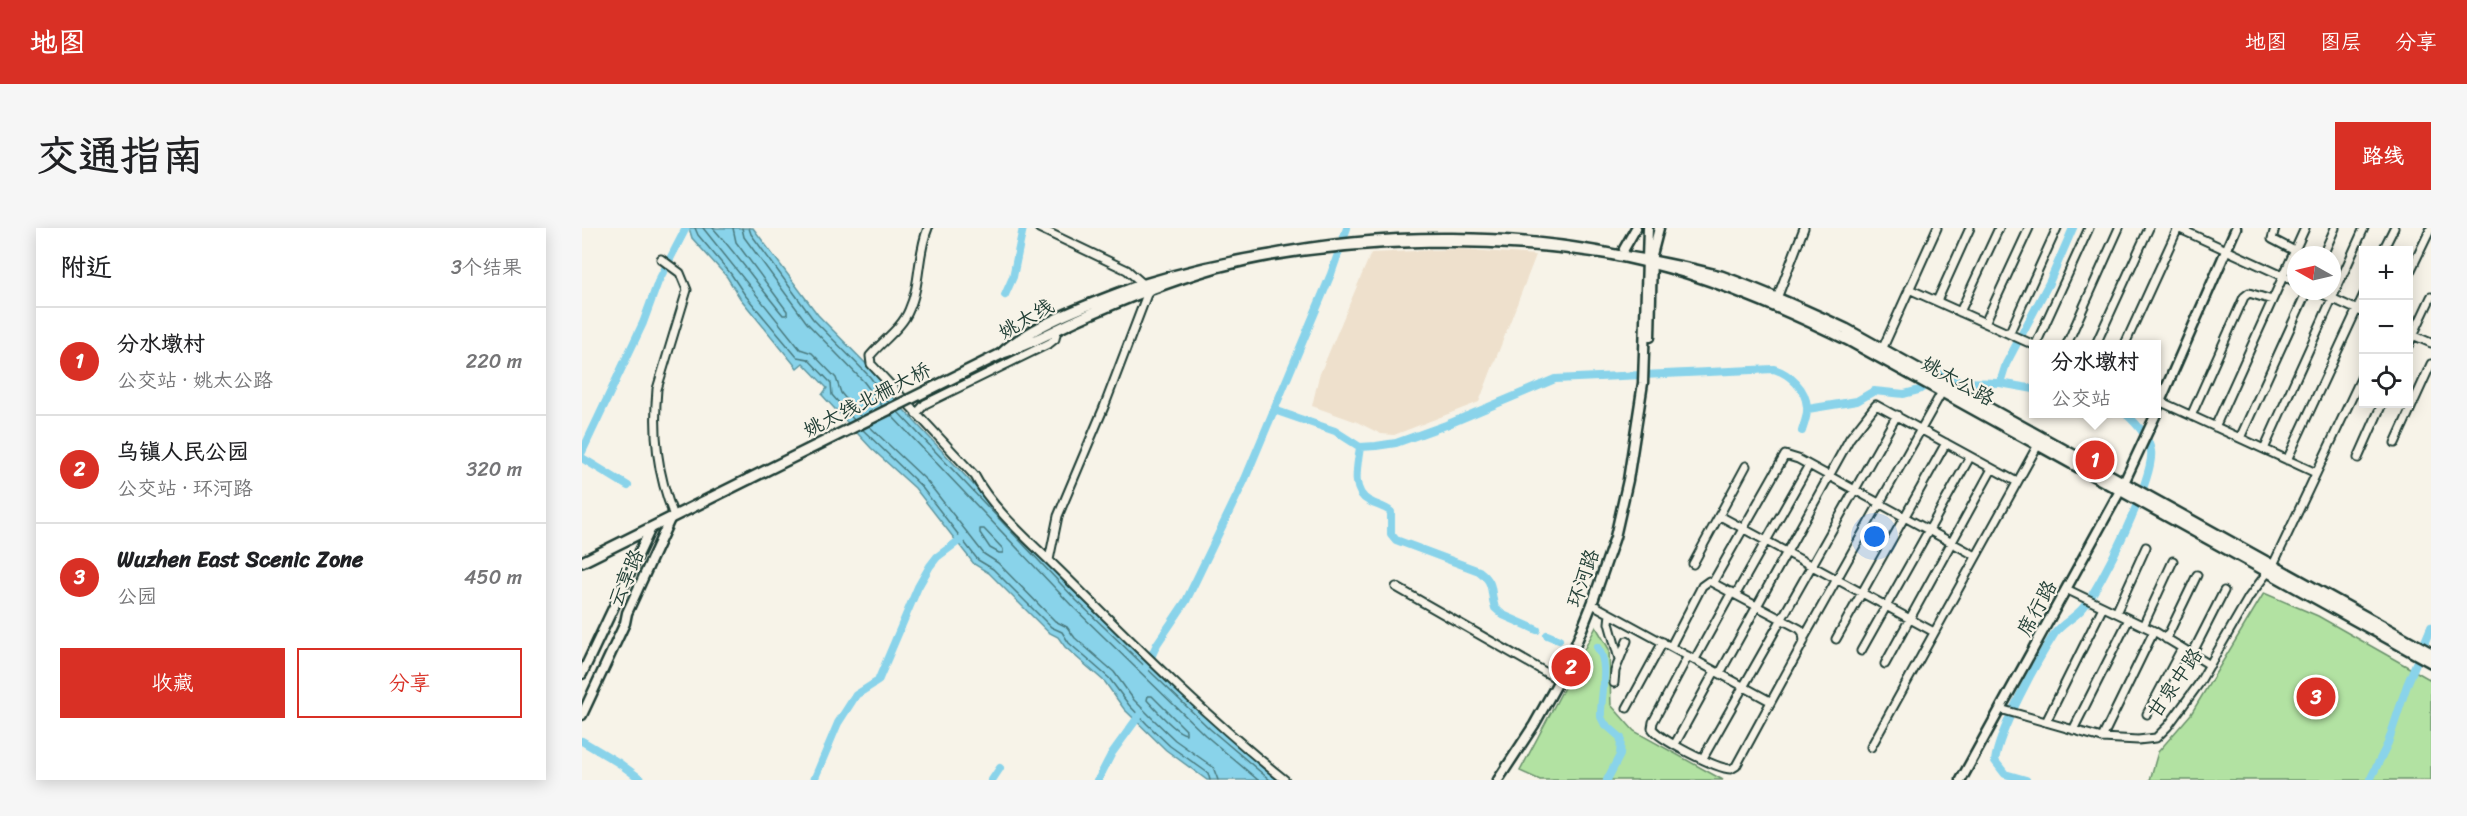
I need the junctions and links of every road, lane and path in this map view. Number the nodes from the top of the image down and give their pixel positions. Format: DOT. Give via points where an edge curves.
graph roads {
  1 [pos="928,228"];
  2 [pos="1039,228"];
  3 [pos="1636,228"];
  4 [pos="1648,228"];
  5 [pos="1659,228"];
  6 [pos="1804,228"];
  7 [pos="1937,228"];
  8 [pos="1970,228"];
  9 [pos="1999,228"];
  10 [pos="2029,228"];
  11 [pos="2056,228"];
  12 [pos="2089,228"];
  13 [pos="2119,228"];
  14 [pos="2149,228"];
  15 [pos="2178,228"];
  16 [pos="2236,228"];
  17 [pos="2275,228"];
  18 [pos="2305,228"];
  19 [pos="2335,228"];
  20 [pos="2364,228"];
  21 [pos="2394,228"];
  22 [pos="2431,228"];
  23 [pos="1365,236"];
  24 [pos="2297,246"];
  25 [pos="2327,246"];
  26 [pos="2385,246"];
  27 [pos="2287,247"];
  28 [pos="1624,249"];
  29 [pos="2226,250"];
  30 [pos="1649,258"];
  31 [pos="661,259"];
  32 [pos="2413,267"];
  33 [pos="2287,268"];
  34 [pos="2283,276"];
  35 [pos="2287,278"];
  36 [pos="2341,278"];
  37 [pos="1146,287"];
  38 [pos="1909,289"];
  39 [pos="2431,297"];
  40 [pos="2272,300"];
  41 [pos="2303,300"];
  42 [pos="2331,300"];
  43 [pos="2336,300"];
  44 [pos="1937,301"];
  45 [pos="1776,302"];
  46 [pos="2359,311"];
  47 [pos="1960,312"];
  48 [pos="2359,313"];
  49 [pos="1985,323"];
  50 [pos="1057,329"];
  51 [pos="2413,330"];
  52 [pos="2012,335"];
  53 [pos="2413,335"];
  54 [pos="2035,340"];
  55 [pos="2069,340"];
  56 [pos="2098,340"];
  57 [pos="2127,340"];
  58 [pos="2029,342"];
  59 [pos="2431,343"];
  60 [pos="1880,353"];
  61 [pos="1001,354"];
  62 [pos="2431,364"];
  63 [pos="2359,383"];
  64 [pos="1944,389"];
  65 [pos="2161,396"];
  66 [pos="2161,402"];
  67 [pos="2380,408"];
  68 [pos="916,414"];
  69 [pos="1897,415"];
  70 [pos="2191,416"];
  71 [pos="2154,418"];
  72 [pos="2215,427"];
  73 [pos="1922,429"];
  74 [pos="2240,438"];
  75 [pos="2040,442"];
  76 [pos="1946,443"];
  77 [pos="2395,443"];
  78 [pos="2264,449"];
  79 [pos="1970,457"];
  80 [pos="2358,458"];
  81 [pos="2287,460"];
  82 [pos="1809,465"];
  83 [pos="1746,466"];
  84 [pos="1992,469"];
  85 [pos="2316,473"];
  86 [pos="1829,476"];
  87 [pos="2017,482"];
  88 [pos="2122,486"];
  89 [pos="1854,490"];
  90 [pos="1880,504"];
  91 [pos="1720,516"];
  92 [pos="672,517"];
  93 [pos="1904,517"];
  94 [pos="651,528"];
  95 [pos="1743,528"];
  96 [pos="1928,530"];
  97 [pos="1766,541"];
  98 [pos="1952,543"];
  99 [pos="2146,547"];
  100 [pos="1787,552"];
  101 [pos="1976,556"];
  102 [pos="1049,560"];
  103 [pos="2174,561"];
  104 [pos="582,562"];
  105 [pos="1693,564"];
  106 [pos="1812,565"];
  107 [pos="2270,568"];
  108 [pos="2197,575"];
  109 [pos="1837,579"];
  110 [pos="1713,582"];
  111 [pos="1396,587"];
  112 [pos="2066,590"];
  113 [pos="2224,591"];
  114 [pos="1734,593"];
  115 [pos="1862,593"];
  116 [pos="1592,604"];
  117 [pos="1757,606"];
  118 [pos="1886,606"];
  119 [pos="2103,607"];
  120 [pos="2116,613"];
  121 [pos="1610,614"];
  122 [pos="1781,619"];
  123 [pos="1910,619"];
  124 [pos="2129,619"];
  125 [pos="2143,626"];
  126 [pos="2154,631"];
  127 [pos="1934,632"];
  128 [pos="1805,636"];
  129 [pos="1836,639"];
  130 [pos="2166,639"];
  131 [pos="1627,641"];
  132 [pos="1663,642"];
  133 [pos="1671,646"];
  134 [pos="2182,648"];
  135 [pos="1861,651"];
  136 [pos="2192,654"];
  137 [pos="2429,657"];
  138 [pos="1692,658"];
  139 [pos="1619,659"];
  140 [pos="1885,664"];
  141 [pos="2210,665"];
  142 [pos="1718,672"];
  143 [pos="582,674"];
  144 [pos="1559,680"];
  145 [pos="1614,683"];
  146 [pos="1744,686"];
  147 [pos="1770,701"];
  148 [pos="1627,708"];
  149 [pos="2003,710"];
  150 [pos="2147,714"];
  151 [pos="582,715"];
  152 [pos="2046,722"];
  153 [pos="2073,730"];
  154 [pos="2102,738"];
  155 [pos="1675,744"];
  156 [pos="1871,747"];
  157 [pos="1703,758"];
  158 [pos="1285,780"];
  159 [pos="1498,780"];
  160 [pos="1961,780"];
  1 -- 68 [label="street" via="909,311 869,359"];
  2 -- 37 [label="street" via="1127,270"];
  3 -- 28 [label="street"];
  4 -- 30 [label="street, 环河路"];
  5 -- 30 [label="street"];
  6 -- 45 [label="street"];
  7 -- 38 [label="street"];
  8 -- 44 [label="street"];
  9 -- 47 [label="street"];
  10 -- 49 [label="street"];
  11 -- 52 [label="street"];
  12 -- 54 [label="street"];
  13 -- 55 [label="street"];
  14 -- 56 [label="street"];
  15 -- 29 [label="street"];
  15 -- 57 [label="street"];
  16 -- 29 [label="street, 席行路"];
  17 -- 27 [label="street" via="2272,239"];
  18 -- 24 [label="street"];
  19 -- 25 [label="street"];
  20 -- 36 [label="street"];
  21 -- 26 [label="street"];
  22 -- 32 [label="street"];
  23 -- 28 [label="main road, 姚太线" via="1431,229 1487,230 1567,238"];
  23 -- 30 [label="main road, 姚太线" via="1504,239"];
  23 -- 37 [label="main road, 姚太线" via="1326,240"];
  28 -- 30 [label="main road, 姚太线"];
  29 -- 34 [label="street"];
  29 -- 65 [label="street, 席行路"];
  30 -- 45 [label="main road, 姚太公路"];
  30 -- 116 [label="street, 环河路" via="1650,336 1632,457 1606,567"];
  31 -- 92 [label="street" via="680,273 687,290 657,389 655,444"];
  33 -- 34 [label="street"];
  34 -- 35 [label="street"];
  34 -- 40 [label="street"];
  37 -- 50 [label="main road, 姚太线"];
  37 -- 61 [label="main road, 姚太线" via="1033,332"];
  37 -- 102 [label="street" via="1104,407 1058,516"];
  38 -- 44 [label="street"];
  38 -- 60 [label="street"];
  39 -- 51 [label="street"];
  40 -- 70 [label="street" via="2249,293 2244,297"];
  40 -- 72 [label="street"];
  41 -- 74 [label="street"];
  42 -- 78 [label="street"];
  43 -- 46 [label="street"];
  44 -- 47 [label="street"];
  45 -- 60 [label="main road, 姚太公路"];
  47 -- 49 [label="street"];
  48 -- 81 [label="street"];
  49 -- 52 [label="street"];
  50 -- 61 [label="main road, 姚太线"];
  50 -- 68 [label="street" via="1050,343 925,404"];
  52 -- 58 [label="street"];
  53 -- 59 [label="street"];
  60 -- 64 [label="main road, 姚太公路" via="1924,374"];
  60 -- 64 [label="main road, 姚太公路" via="1914,377"];
  61 -- 92 [label="main road, 姚太线北栅大桥, bridge"];
  62 -- 77 [label="street"];
  63 -- 85 [label="street, 甘泉中路"];
  64 -- 73 [label="street"];
  64 -- 75 [label="main road, 姚太公路"];
  66 -- 70 [label="street"];
  67 -- 80 [label="street"];
  68 -- 102 [label="street"];
  69 -- 73 [label="street"];
  69 -- 86 [label="street" via="1876,405 1872,408"];
  69 -- 89 [label="street"];
  70 -- 72 [label="street"];
  71 -- 88 [label="street, 席行路"];
  72 -- 74 [label="street"];
  73 -- 76 [label="street"];
  73 -- 90 [label="street"];
  74 -- 78 [label="street"];
  75 -- 87 [label="street"];
  75 -- 88 [label="main road, 姚太公路"];
  76 -- 79 [label="street"];
  76 -- 93 [label="street"];
  78 -- 81 [label="street"];
  79 -- 84 [label="street"];
  79 -- 96 [label="street"];
  81 -- 85 [label="street"];
  82 -- 86 [label="street"];
  82 -- 95 [label="street" via="1790,455 1782,458"];
  82 -- 97 [label="street"];
  83 -- 91 [label="street"];
  84 -- 87 [label="street"];
  84 -- 98 [label="street"];
  85 -- 107 [label="street, 甘泉中路"];
  86 -- 89 [label="street"];
  86 -- 100 [label="street"];
  87 -- 101 [label="street"];
  88 -- 107 [label="main road, 姚太公路"];
  88 -- 112 [label="street, 席行路"];
  89 -- 90 [label="street"];
  89 -- 106 [label="street"];
  90 -- 93 [label="street"];
  90 -- 109 [label="street"];
  91 -- 95 [label="street"];
  91 -- 105 [label="street"];
  92 -- 94 [label="main road"];
  92 -- 151 [label="street, 云享路"];
  93 -- 96 [label="street"];
  93 -- 115 [label="street"];
  94 -- 104 [label="main road"];
  94 -- 143 [label="street, 云享路"];
  95 -- 97 [label="street"];
  95 -- 110 [label="street"];
  96 -- 98 [label="street"];
  96 -- 118 [label="street"];
  97 -- 100 [label="street"];
  97 -- 114 [label="street"];
  98 -- 101 [label="street"];
  98 -- 123 [label="street"];
  99 -- 120 [label="street"];
  100 -- 106 [label="street"];
  100 -- 117 [label="street"];
  101 -- 127 [label="street"];
  102 -- 158 [label="street" via="1243,746"];
  103 -- 125 [label="street"];
  106 -- 109 [label="street"];
  106 -- 122 [label="street"];
  107 -- 137 [label="main road, 姚太公路"];
  107 -- 141 [label="street, 甘泉中路"];
  108 -- 130 [label="street"];
  109 -- 115 [label="street"];
  109 -- 128 [label="street"];
  110 -- 114 [label="street"];
  110 -- 133 [label="street" via="1702,586"];
  111 -- 144 [label="street"];
  112 -- 119 [label="street"];
  112 -- 149 [label="street, 席行路"];
  113 -- 136 [label="street"];
  114 -- 117 [label="street"];
  114 -- 138 [label="street"];
  115 -- 118 [label="street"];
  115 -- 129 [label="street"];
  116 -- 121 [label="street"];
  116 -- 144 [label="street, 环河路"];
  117 -- 122 [label="street"];
  117 -- 142 [label="street"];
  118 -- 123 [label="street"];
  118 -- 135 [label="street"];
  119 -- 120 [label="street"];
  119 -- 152 [label="street"];
  120 -- 124 [label="street"];
  121 -- 132 [label="street"];
  121 -- 139 [label="street"];
  122 -- 128 [label="street"];
  122 -- 146 [label="street"];
  123 -- 127 [label="street"];
  123 -- 140 [label="street"];
  124 -- 125 [label="street"];
  124 -- 153 [label="street"];
  125 -- 126 [label="street"];
  126 -- 130 [label="street"];
  126 -- 154 [label="street"];
  127 -- 156 [label="street"];
  128 -- 147 [label="street"];
  130 -- 134 [label="street"];
  131 -- 139 [label="street"];
  132 -- 133 [label="street"];
  132 -- 148 [label="street"];
  133 -- 138 [label="street"];
  134 -- 136 [label="street"];
  134 -- 150 [label="street"];
  136 -- 141 [label="street"];
  138 -- 142 [label="street"];
  138 -- 155 [label="street" via="1653,722 1654,732"];
  139 -- 145 [label="street"];
  141 -- 154 [label="street, 甘泉中路" via="2156,738"];
  142 -- 146 [label="street"];
  142 -- 155 [label="street"];
  144 -- 159 [label="street, 环河路"];
  146 -- 147 [label="street"];
  146 -- 157 [label="street"];
  147 -- 157 [label="street" via="1736,766 1726,769"];
  149 -- 152 [label="street, 甘泉中路"];
  149 -- 160 [label="street, 席行路"];
  152 -- 153 [label="street, 甘泉中路"];
  153 -- 154 [label="street, 甘泉中路"];
  155 -- 157 [label="street"];
}
